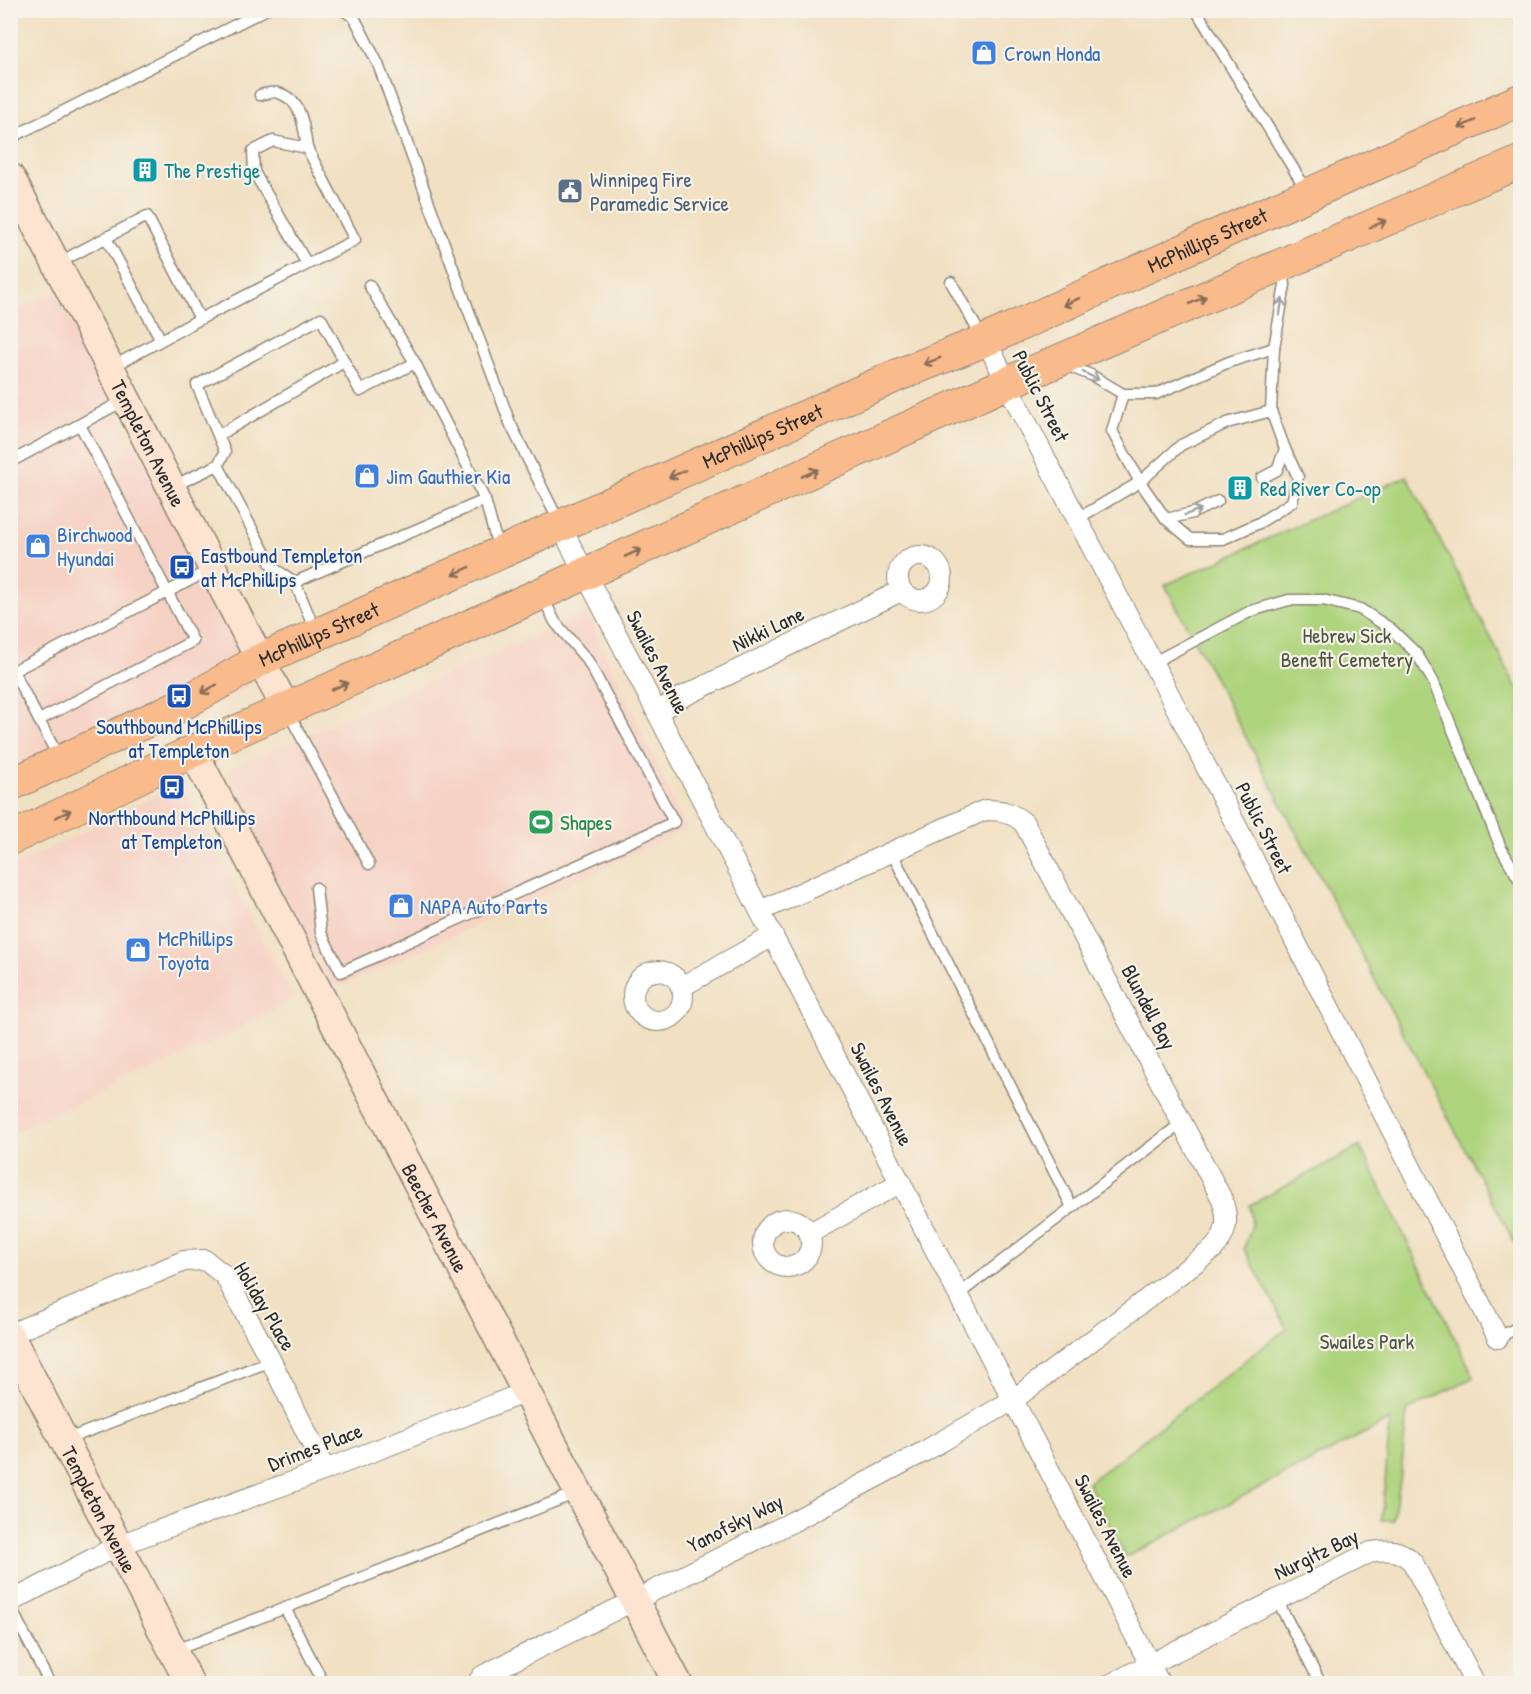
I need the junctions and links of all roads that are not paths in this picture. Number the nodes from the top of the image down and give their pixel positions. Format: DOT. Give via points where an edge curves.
graph roads {
  1 [pos="265,10"];
  2 [pos="343,10"];
  3 [pos="1196,10"];
  4 [pos="260,95"];
  5 [pos="1521,100"];
  6 [pos="10,138"];
  7 [pos="307,148"];
  8 [pos="1521,162"];
  9 [pos="10,177"];
  10 [pos="1308,194"];
  11 [pos="106,238"];
  12 [pos="58,264"];
  13 [pos="307,264"];
  14 [pos="1283,265"];
  15 [pos="951,282"];
  16 [pos="369,285"];
  17 [pos="200,320"];
  18 [pos="161,340"];
  19 [pos="986,340"];
  20 [pos="1274,348"];
  21 [pos="344,362"];
  22 [pos="1057,362"];
  23 [pos="415,363"];
  24 [pos="109,368"];
  25 [pos="1007,383"];
  26 [pos="1123,394"];
  27 [pos="125,400"];
  28 [pos="1271,411"];
  29 [pos="80,424"];
  30 [pos="219,435"];
  31 [pos="1285,449"];
  32 [pos="10,462"];
  33 [pos="218,465"];
  34 [pos="1262,478"];
  35 [pos="1140,482"];
  36 [pos="171,487"];
  37 [pos="485,500"];
  38 [pos="1218,501"];
  39 [pos="1077,519"];
  40 [pos="1166,519"];
  41 [pos="561,527"];
  42 [pos="500,554"];
  43 [pos="212,568"];
  44 [pos="586,574"];
  45 [pos="295,582"];
  46 [pos="168,590"];
  47 [pos="901,591"];
  48 [pos="542,594"];
  49 [pos="317,635"];
  50 [pos="260,660"];
  51 [pos="1152,663"];
  52 [pos="12,668"];
  53 [pos="287,710"];
  54 [pos="657,712"];
  55 [pos="39,720"];
  56 [pos="193,751"];
  57 [pos="61,762"];
  58 [pos="10,785"];
  59 [pos="10,839"];
  60 [pos="891,851"];
  61 [pos="369,864"];
  62 [pos="1521,881"];
  63 [pos="316,888"];
  64 [pos="760,911"];
  65 [pos="773,936"];
  66 [pos="681,987"];
  67 [pos="1183,1122"];
  68 [pos="901,1182"];
  69 [pos="1072,1207"];
  70 [pos="810,1233"];
  71 [pos="959,1294"];
  72 [pos="1521,1326"];
  73 [pos="10,1335"];
  74 [pos="1498,1338"];
  75 [pos="271,1361"];
  76 [pos="526,1392"];
  77 [pos="1013,1400"];
  78 [pos="65,1440"];
  79 [pos="325,1470"];
  80 [pos="579,1492"];
  81 [pos="119,1545"];
  82 [pos="1277,1600"];
  83 [pos="635,1601"];
  84 [pos="10,1602"];
  85 [pos="285,1608"];
  86 [pos="10,1611"];
  87 [pos="173,1651"];
  88 [pos="1150,1664"];
  89 [pos="50,1683"];
  90 [pos="190,1683"];
  91 [pos="324,1683"];
  92 [pos="477,1683"];
  93 [pos="678,1683"];
  94 [pos="1111,1683"];
  95 [pos="1161,1683"];
  96 [pos="1321,1683"];
  97 [pos="1475,1683"];
  1 -- 6 [label="lane"];
  2 -- 41 [label="lane" via="354,17 378,64 510,423"];
  3 -- 10 [label="lane"];
  4 -- 7 [label="lane" via="277,92 294,101 303,121"];
  5 -- 10 [label="main road, McPhillips Street, one-way"];
  7 -- 13 [label="lane" via="354,240"];
  7 -- 13 [label="lane" via="273,141 253,151 254,172"];
  14 -- 8 [label="main road, one-way"];
  9 -- 12 [label="street, Templeton Avenue"];
  10 -- 19 [label="main road, McPhillips Street, one-way"];
  11 -- 12 [label="lane"];
  11 -- 17 [label="lane" via="147,216"];
  11 -- 18 [label="lane"];
  12 -- 24 [label="street, Templeton Avenue"];
  13 -- 17 [label="lane"];
  20 -- 14 [label="lane, one-way" via="1285,285"];
  22 -- 14 [label="main road, one-way"];
  15 -- 19 [label="lane"];
  16 -- 23 [label="lane"];
  17 -- 18 [label="lane"];
  18 -- 24 [label="lane"];
  19 -- 25 [label="street, Public Street"];
  19 -- 41 [label="main road, McPhillips Street, one-way" via="898,375"];
  20 -- 26 [label="lane" via="1229,362 1156,394"];
  20 -- 28 [label="lane"];
  21 -- 23 [label="lane" via="360,391"];
  21 -- 30 [label="lane"];
  21 -- 30 [label="lane" via="321,318 197,385"];
  22 -- 25 [label="main road"];
  22 -- 26 [label="lane, one-way" via="1091,375"];
  23 -- 37 [label="lane"];
  24 -- 27 [label="street, Templeton Avenue"];
  25 -- 39 [label="street, Public Street"];
  44 -- 25 [label="main road, one-way"];
  26 -- 35 [label="lane" via="1112,431"];
  27 -- 29 [label="lane"];
  27 -- 36 [label="street, Templeton Avenue"];
  28 -- 31 [label="lane"];
  28 -- 35 [label="lane" via="1227,423 1181,445"];
  29 -- 32 [label="lane"];
  29 -- 46 [label="lane"];
  30 -- 33 [label="lane" via="225,452"];
  31 -- 34 [label="lane" via="1277,470"];
  31 -- 40 [label="lane" via="1298,477 1292,502 1259,523 1223,538 1190,539"];
  33 -- 36 [label="lane"];
  33 -- 45 [label="lane" via="273,568"];
  35 -- 39 [label="lane"];
  35 -- 40 [label="lane"];
  36 -- 43 [label="street, Templeton Avenue"];
  37 -- 42 [label="lane"];
  37 -- 45 [label="lane"];
  40 -- 38 [label="lane, one-way" via="1193,513"];
  39 -- 51 [label="street, Public Street"];
  41 -- 42 [label="main road, McPhillips Street"];
  41 -- 44 [label="street, Swailes Avenue"];
  42 -- 49 [label="main road, McPhillips Street, one-way"];
  43 -- 46 [label="lane"];
  43 -- 50 [label="street, Templeton Avenue"];
  44 -- 48 [label="main road"];
  44 -- 54 [label="street, Swailes Avenue"];
  45 -- 49 [label="lane"];
  46 -- 52 [label="lane"];
  46 -- 55 [label="lane" via="193,641"];
  47 -- 54 [label="street, Nikki Lane"];
  53 -- 48 [label="main road, one-way"];
  48 -- 63 [label="lane" via="555,622 588,661 674,822 341,972 321,933"];
  49 -- 50 [label="main road, McPhillips Street"];
  50 -- 53 [label="street, Templeton Avenue"];
  50 -- 57 [label="main road, McPhillips Street, one-way" via="179,706"];
  51 -- 62 [label="lane" via="1251,611 1289,600 1323,600 1360,609 1391,629 1417,654 1437,691 1501,848"];
  51 -- 74 [label="street, Public Street"];
  52 -- 55 [label="lane"];
  53 -- 56 [label="main road"];
  53 -- 61 [label="lane"];
  54 -- 64 [label="street, Swailes Avenue"];
  55 -- 57 [label="lane"];
  59 -- 56 [label="main road, one-way"];
  56 -- 76 [label="street, Beecher Avenue"];
  57 -- 58 [label="main road, McPhillips Street"];
  60 -- 64 [label="street, Blundell Bay"];
  60 -- 67 [label="street, Blundell Bay" via="985,810 1003,810 1024,823"];
  60 -- 69 [label="lane"];
  64 -- 65 [label="street, Swailes Avenue"];
  65 -- 66 [label="street"];
  65 -- 68 [label="street, Swailes Avenue"];
  67 -- 69 [label="lane"];
  67 -- 77 [label="street, Blundell Bay" via="1227,1212 1222,1240"];
  68 -- 70 [label="street"];
  68 -- 71 [label="street, Swailes Avenue"];
  69 -- 71 [label="lane"];
  71 -- 77 [label="street, Swailes Avenue"];
  72 -- 74 [label="lane"];
  73 -- 75 [label="street, Holiday Place" via="184,1261 205,1260 225,1276"];
  73 -- 78 [label="street, Templeton Avenue"];
  75 -- 78 [label="lane"];
  75 -- 79 [label="street, Holiday Place"];
  76 -- 79 [label="street, Drimes Place"];
  76 -- 80 [label="street, Beecher Avenue"];
  77 -- 83 [label="street, Yanofsky Way" via="915,1456"];
  77 -- 88 [label="street, Swailes Avenue"];
  78 -- 81 [label="street, Templeton Avenue"];
  79 -- 81 [label="street, Drimes Place"];
  80 -- 83 [label="street, Beecher Avenue"];
  80 -- 85 [label="lane"];
  81 -- 84 [label="street, Drimes Place"];
  81 -- 87 [label="street, Templeton Avenue"];
  82 -- 88 [label="street, Nurgitz Bay"];
  82 -- 96 [label="lane"];
  82 -- 97 [label="street, Nurgitz Bay" via="1371,1552 1386,1549 1405,1554"];
  83 -- 92 [label="street, Yanofsky Way" via="482,1676"];
  83 -- 93 [label="street, Beecher Avenue"];
  85 -- 87 [label="lane"];
  85 -- 91 [label="lane"];
  86 -- 89 [label="lane"];
  87 -- 90 [label="street, Templeton Avenue"];
  88 -- 94 [label="street, Nurgitz Bay"];
  88 -- 95 [label="street, Swailes Avenue"];
}
